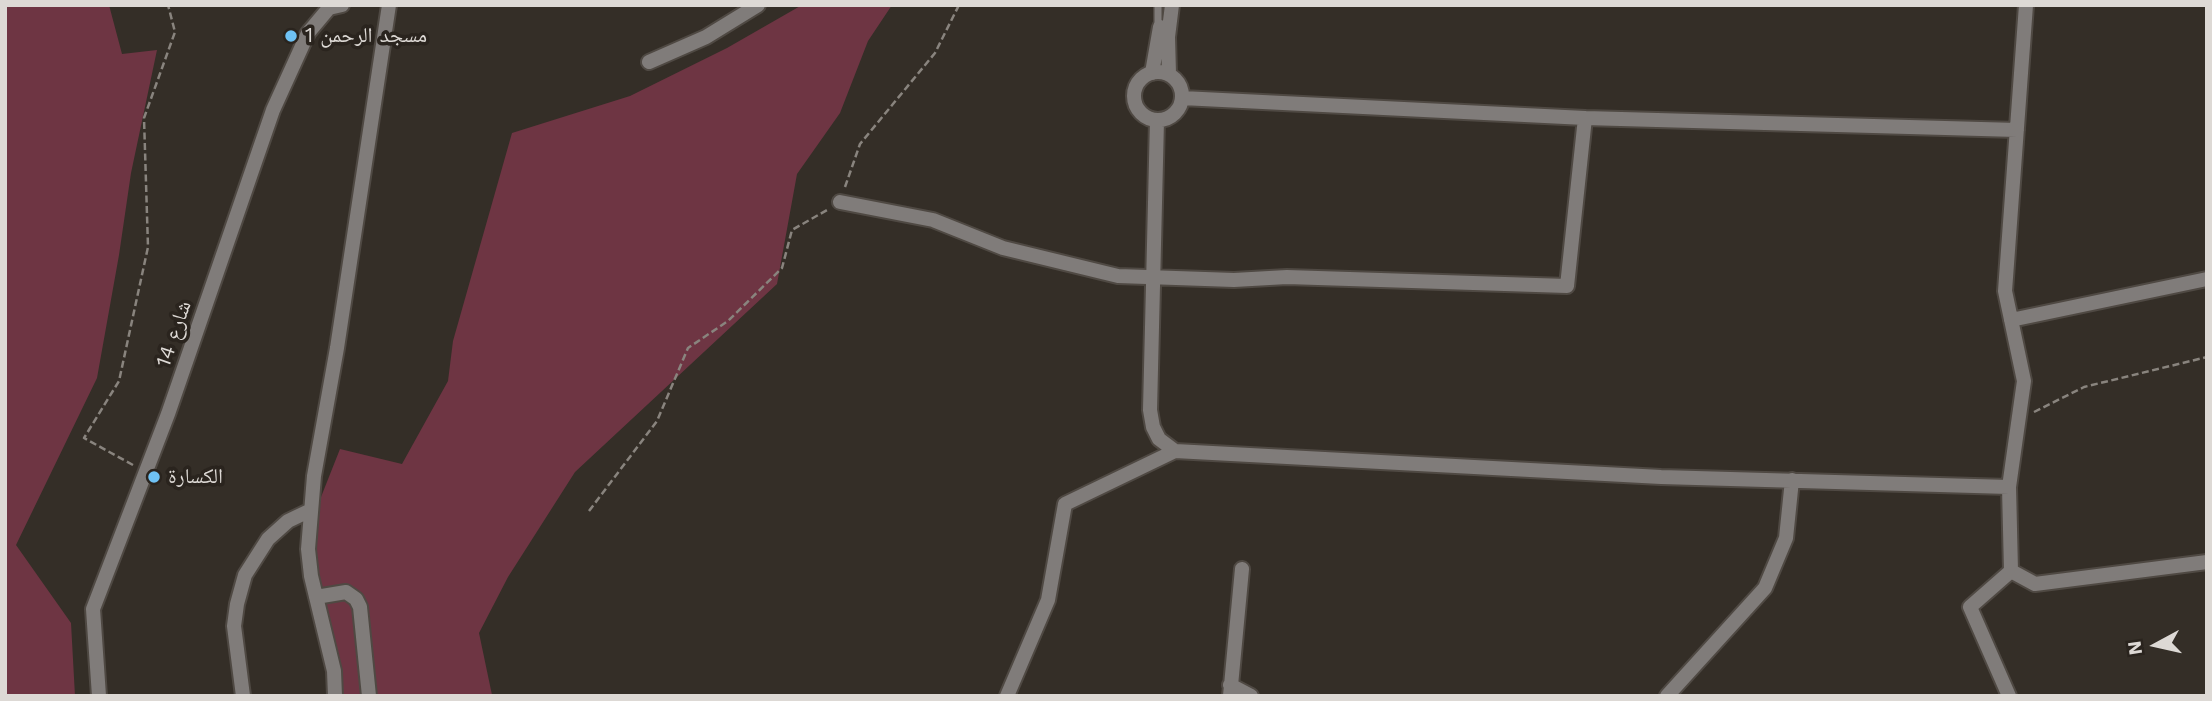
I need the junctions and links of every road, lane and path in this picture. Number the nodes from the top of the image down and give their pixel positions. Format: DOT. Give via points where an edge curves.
graph roads {
  1 [pos="168,5"];
  2 [pos="342,5"];
  3 [pos="388,5"];
  4 [pos="758,5"];
  5 [pos="959,5"];
  6 [pos="1161,5"];
  7 [pos="1172,5"];
  8 [pos="2026,5"];
  9 [pos="649,62"];
  10 [pos="1152,73"];
  11 [pos="1169,74"];
  12 [pos="1182,98"];
  13 [pos="1585,118"];
  14 [pos="1157,120"];
  15 [pos="2017,130"];
  16 [pos="840,202"];
  17 [pos="1154,277"];
  18 [pos="2207,279"];
  19 [pos="2011,320"];
  20 [pos="2207,357"];
  21 [pos="2019,419"];
  22 [pos="1174,451"];
  23 [pos="145,472"];
  24 [pos="1792,480"];
  25 [pos="2009,487"];
  26 [pos="311,510"];
  27 [pos="589,511"];
  28 [pos="2207,562"];
  29 [pos="1242,569"];
  30 [pos="2011,571"];
  31 [pos="316,597"];
  32 [pos="1230,690"];
  33 [pos="99,696"];
  34 [pos="243,696"];
  35 [pos="335,696"];
  36 [pos="369,696"];
  37 [pos="1007,696"];
  38 [pos="1251,696"];
  39 [pos="1667,696"];
  40 [pos="2009,696"];
  1 -- 23 [label="path" via="175,32 144,118 148,247 119,380 85,438"];
  2 -- 23 [label="street, شارع 14" via="330,8 308,33 273,110"];
  3 -- 26 [label="street"];
  4 -- 9 [label="street" via="706,37"];
  5 -- 16 [label="path" via="935,53 860,144"];
  6 -- 10 [label="street"];
  7 -- 11 [label="street"];
  8 -- 15 [label="street"];
  10 -- 11 [label="street"];
  10 -- 14 [label="street" via="1138,83 1135,96 1139,109"];
  11 -- 12 [label="street" via="1180,84"];
  12 -- 13 [label="street"];
  12 -- 14 [label="street" via="1177,112"];
  13 -- 15 [label="street"];
  13 -- 17 [label="street" via="1567,286"];
  14 -- 17 [label="street"];
  15 -- 19 [label="street" via="2006,291"];
  16 -- 17 [label="street" via="933,220 1003,248 1118,276"];
  16 -- 27 [label="path" via="792,230 782,268 728,321 688,348 657,421"];
  17 -- 22 [label="street" via="1150,410 1159,439"];
  18 -- 19 [label="street"];
  19 -- 21 [label="street" via="2024,381"];
  20 -- 21 [label="path" via="2084,387"];
  21 -- 25 [label="street"];
  22 -- 24 [label="street"];
  22 -- 37 [label="street" via="1065,504 1048,600"];
  23 -- 33 [label="street, شارع 14" via="93,609"];
  24 -- 25 [label="street"];
  24 -- 39 [label="street" via="1786,538 1765,588"];
  25 -- 30 [label="street"];
  26 -- 31 [label="street" via="308,549"];
  26 -- 34 [label="street" via="288,521 268,539 244,575 234,626"];
  28 -- 30 [label="street" via="2035,584"];
  29 -- 32 [label="street"];
  30 -- 40 [label="street" via="1970,607"];
  31 -- 35 [label="street" via="334,671"];
  31 -- 36 [label="street" via="346,592 356,599"];
  32 -- 38 [label="street"];
}
